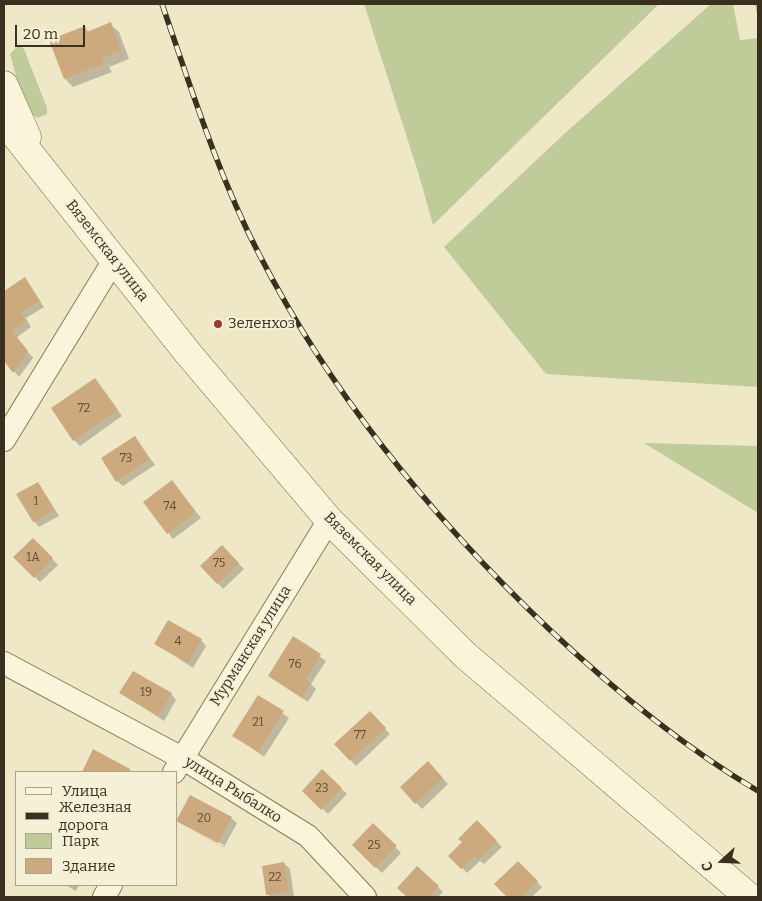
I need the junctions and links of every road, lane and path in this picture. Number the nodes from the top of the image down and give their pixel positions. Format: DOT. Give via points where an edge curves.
graph roads {
  1 [pos="4,85"];
  2 [pos="4,121"];
  3 [pos="43,170"];
  4 [pos="114,260"];
  5 [pos="4,440"];
  6 [pos="330,520"];
  7 [pos="4,663"];
  8 [pos="178,765"];
  9 [pos="110,886"];
  10 [pos="104,897"];
  11 [pos="365,897"];
  12 [pos="749,897"];
  1 -- 3 [label="main road"];
  2 -- 3 [label="main road"];
  3 -- 4 [label="main road, Вяземская улица"];
  4 -- 5 [label="street"];
  4 -- 6 [label="main road, Вяземская улица" via="187,352"];
  6 -- 8 [label="street, Мурманская улица"];
  6 -- 12 [label="main road, Вяземская улица" via="465,655"];
  7 -- 8 [label="street, улица Рыбалко"];
  8 -- 11 [label="street, улица Рыбалко" via="308,836"];
  9 -- 10 [label="street"];
}
